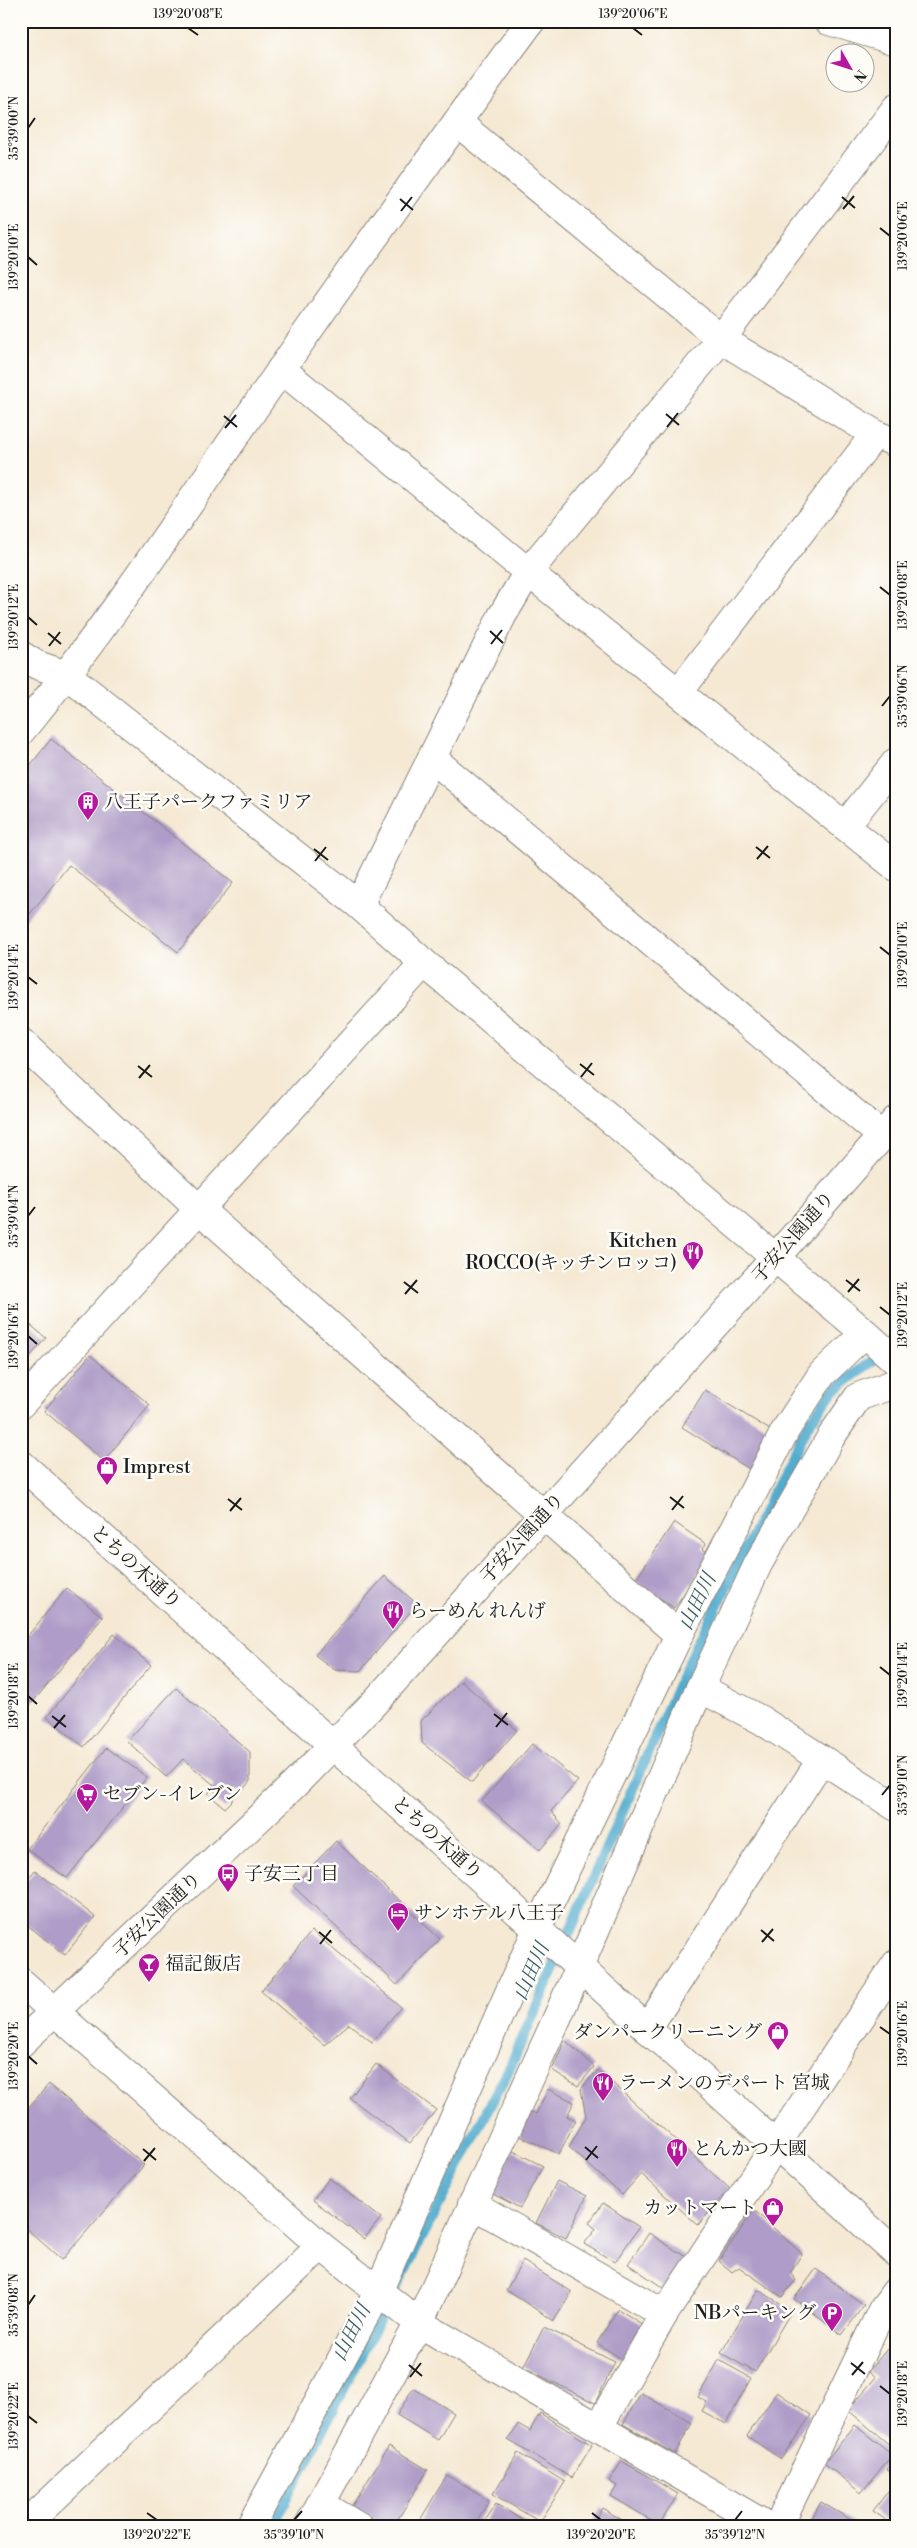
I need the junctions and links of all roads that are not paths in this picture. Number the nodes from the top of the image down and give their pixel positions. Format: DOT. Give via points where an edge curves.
graph roads {
  1 [pos="531,21"];
  2 [pos="829,21"];
  3 [pos="896,41"];
  4 [pos="896,108"];
  5 [pos="457,122"];
  6 [pos="721,339"];
  7 [pos="281,369"];
  8 [pos="886,439"];
  9 [pos="528,572"];
  10 [pos="21,654"];
  11 [pos="67,675"];
  12 [pos="679,692"];
  13 [pos="21,731"];
  14 [pos="432,758"];
  15 [pos="896,762"];
  16 [pos="845,826"];
  17 [pos="896,867"];
  18 [pos="360,905"];
  19 [pos="424,963"];
  20 [pos="21,1042"];
  21 [pos="889,1128"];
  22 [pos="200,1210"];
  23 [pos="776,1258"];
  24 [pos="869,1337"];
  25 [pos="896,1361"];
  26 [pos="896,1383"];
  27 [pos="21,1404"];
  28 [pos="21,1464"];
  29 [pos="542,1515"];
  30 [pos="679,1635"];
  31 [pos="700,1688"];
  32 [pos="333,1745"];
  33 [pos="821,1760"];
  34 [pos="896,1807"];
  35 [pos="540,1932"];
  36 [pos="574,1963"];
  37 [pos="896,1964"];
  38 [pos="21,1982"];
  39 [pos="55,2012"];
  40 [pos="647,2029"];
  41 [pos="21,2043"];
  42 [pos="776,2146"];
  43 [pos="472,2204"];
  44 [pos="321,2246"];
  45 [pos="896,2253"];
  46 [pos="896,2291"];
  47 [pos="381,2294"];
  48 [pos="664,2314"];
  49 [pos="415,2320"];
  50 [pos="598,2428"];
  51 [pos="315,2515"];
  52 [pos="23,2527"];
  53 [pos="250,2527"];
  54 [pos="359,2527"];
  55 [pos="769,2527"];
  56 [pos="778,2527"];
  1 -- 5 [label="street"];
  2 -- 3 [label="street"];
  4 -- 6 [label="street"];
  5 -- 6 [label="street"];
  5 -- 7 [label="street"];
  6 -- 8 [label="street"];
  6 -- 9 [label="street"];
  7 -- 9 [label="street"];
  7 -- 11 [label="street" via="124,598"];
  8 -- 12 [label="street"];
  9 -- 12 [label="street"];
  9 -- 14 [label="street" via="502,616"];
  10 -- 11 [label="street" via="37,665"];
  11 -- 13 [label="street"];
  11 -- 18 [label="street"];
  12 -- 16 [label="street"];
  14 -- 18 [label="street"];
  14 -- 21 [label="street"];
  15 -- 16 [label="street"];
  16 -- 17 [label="street"];
  18 -- 19 [label="street"];
  19 -- 22 [label="street"];
  19 -- 23 [label="street"];
  20 -- 22 [label="street"];
  21 -- 23 [label="street, 子安公園通り"];
  22 -- 27 [label="street"];
  22 -- 29 [label="street"];
  23 -- 24 [label="street"];
  23 -- 29 [label="street, 子安公園通り"];
  24 -- 25 [label="street"];
  24 -- 30 [label="street" via="822,1374 786,1429"];
  26 -- 31 [label="street" via="858,1397 831,1437 758,1564"];
  28 -- 32 [label="street, とちの木通り"];
  29 -- 30 [label="street"];
  29 -- 32 [label="street, 子安公園通り"];
  30 -- 35 [label="street"];
  31 -- 33 [label="street" via="761,1720"];
  31 -- 36 [label="street"];
  32 -- 35 [label="street, とちの木通り"];
  32 -- 39 [label="street, 子安公園通り"];
  33 -- 34 [label="street"];
  33 -- 40 [label="street"];
  35 -- 36 [label="street, とちの木通り"];
  35 -- 47 [label="street"];
  36 -- 40 [label="street, とちの木通り"];
  36 -- 43 [label="street" via="558,2016"];
  37 -- 42 [label="street"];
  38 -- 39 [label="street"];
  39 -- 41 [label="street, 子安公園通り"];
  39 -- 44 [label="street"];
  40 -- 42 [label="street, とちの木通り"];
  42 -- 45 [label="street, とちの木通り"];
  42 -- 48 [label="street"];
  43 -- 48 [label="street"];
  43 -- 49 [label="street"];
  44 -- 47 [label="street"];
  44 -- 52 [label="street"];
  46 -- 56 [label="street" via="882,2310"];
  47 -- 49 [label="street"];
  47 -- 53 [label="street"];
  48 -- 50 [label="street"];
  49 -- 50 [label="street"];
  49 -- 51 [label="street"];
  50 -- 55 [label="street"];
  51 -- 54 [label="street"];
}
